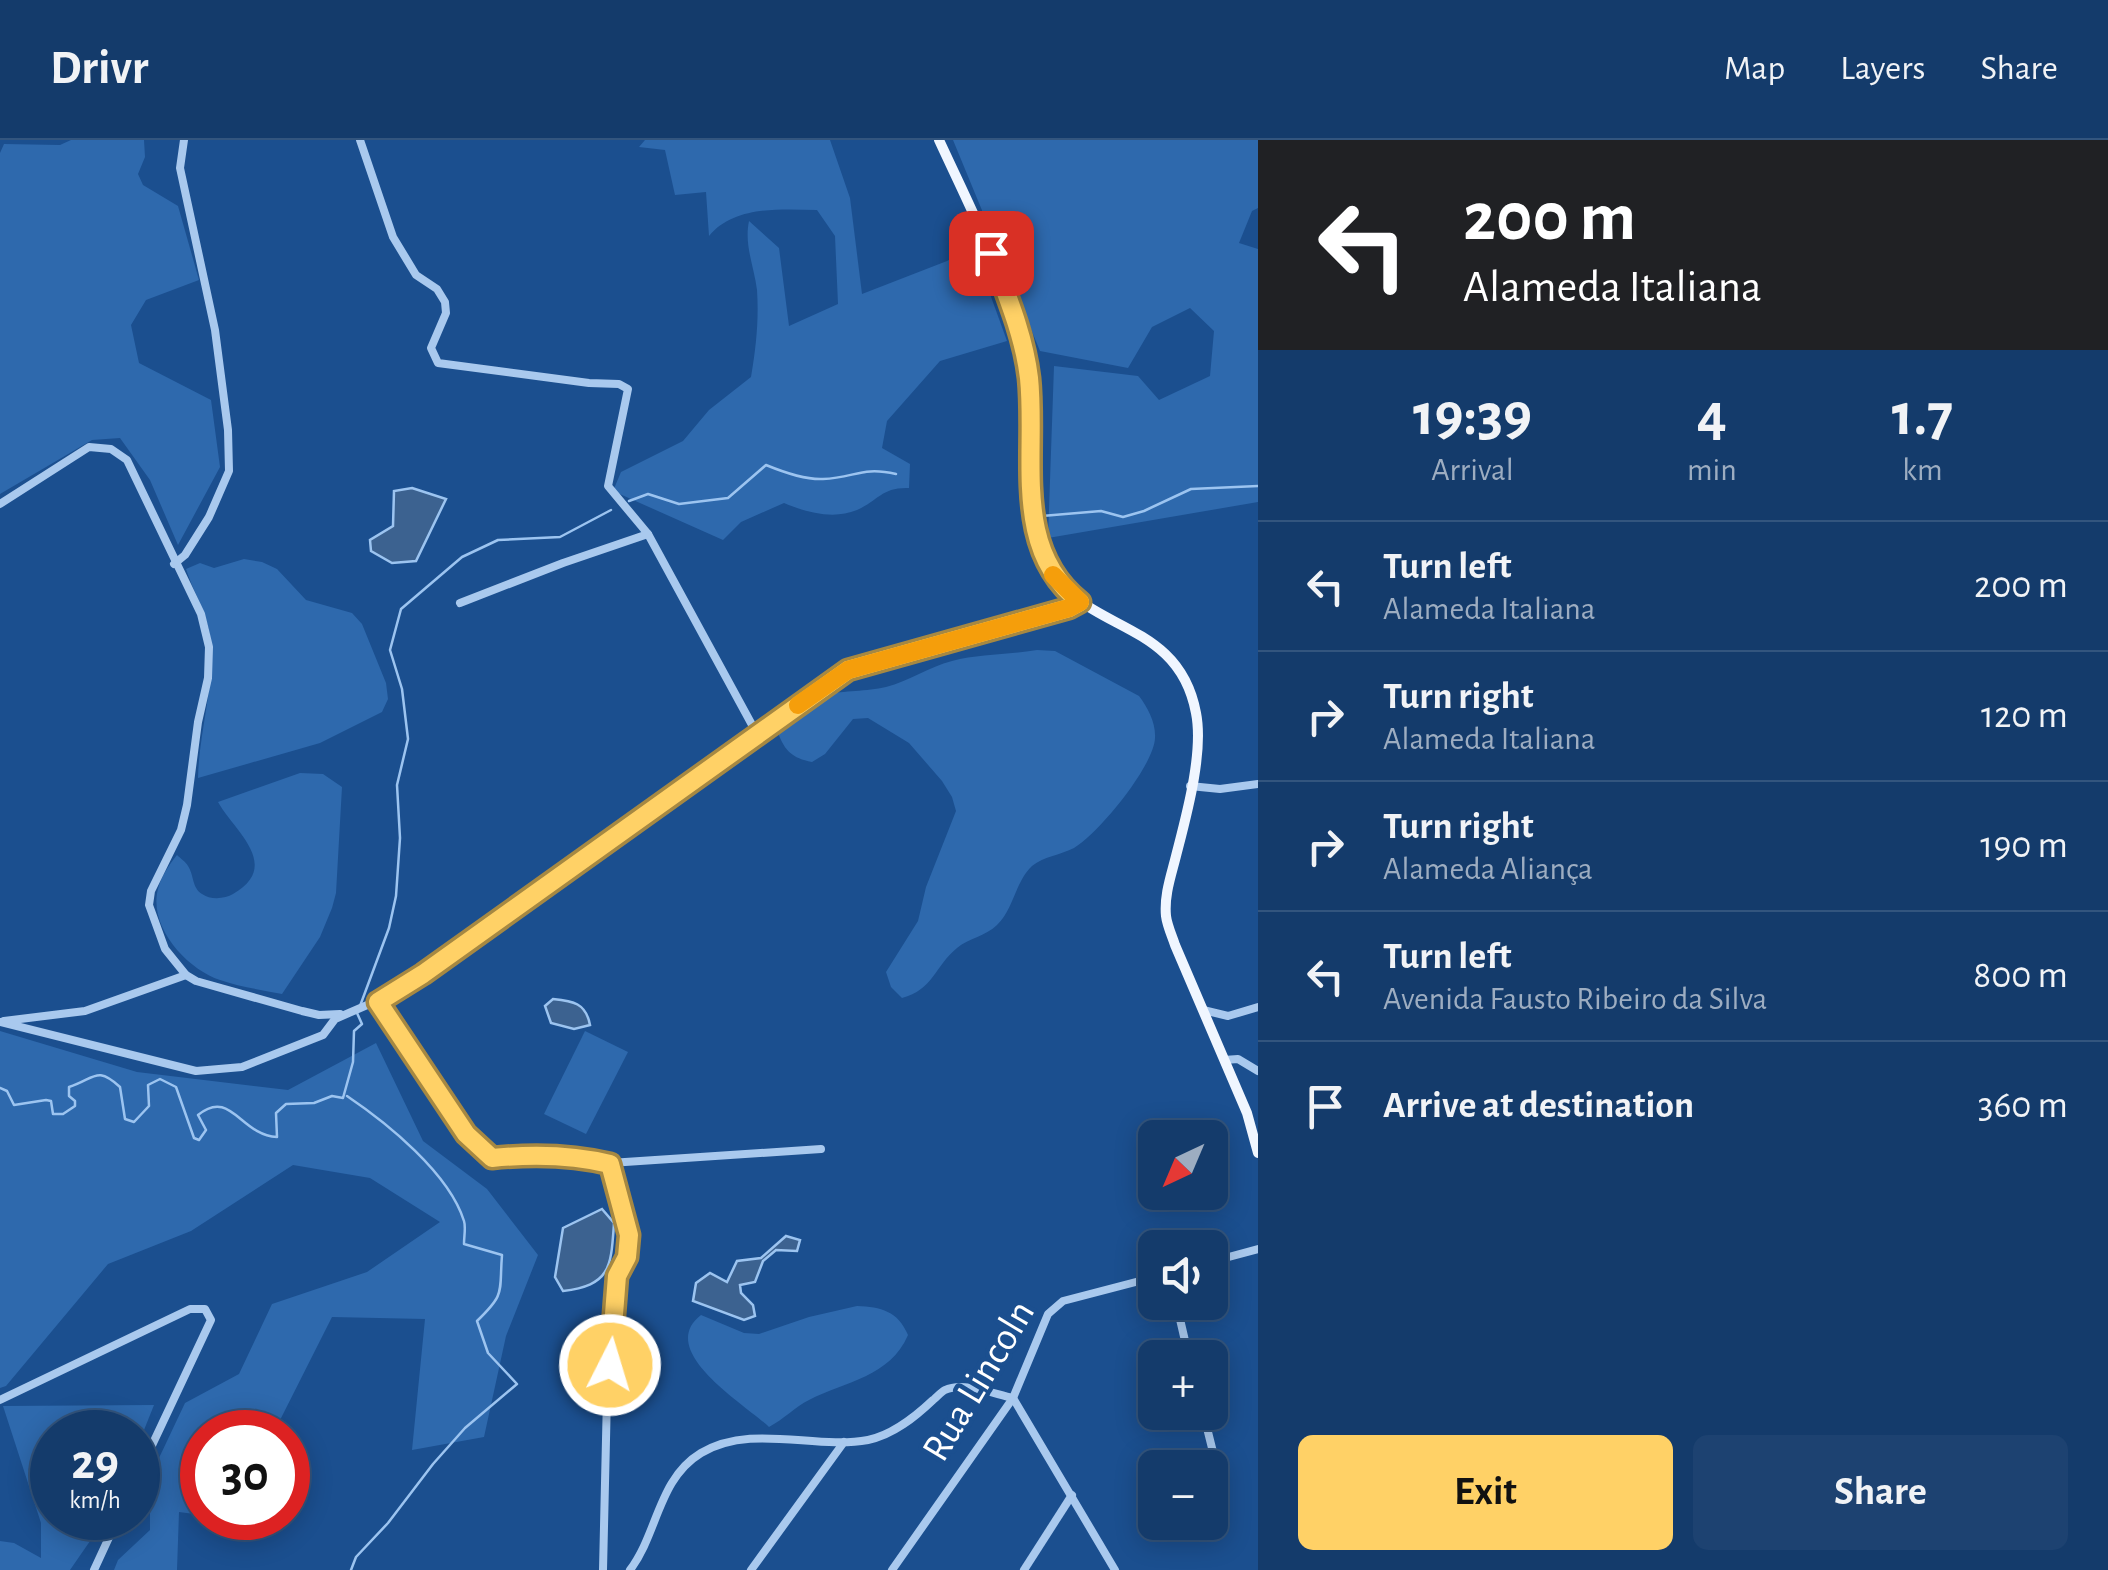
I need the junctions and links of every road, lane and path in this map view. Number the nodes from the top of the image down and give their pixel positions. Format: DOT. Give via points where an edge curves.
graph roads {
  1 [pos="184,140"];
  2 [pos="360,140"];
  3 [pos="938,140"];
  4 [pos="0,504"];
  5 [pos="648,534"];
  6 [pos="174,564"];
  7 [pos="1080,602"];
  8 [pos="460,603"];
  9 [pos="757,734"];
  10 [pos="1258,784"];
  11 [pos="1190,786"];
  12 [pos="186,976"];
  13 [pos="375,1004"];
  14 [pos="1258,1007"];
  15 [pos="1202,1010"];
  16 [pos="354,1013"];
  17 [pos="1228,1016"];
  18 [pos="0,1022"];
  19 [pos="1214,1037"];
  20 [pos="1224,1060"];
  21 [pos="1258,1071"];
  22 [pos="820,1150"];
  23 [pos="1258,1153"];
  24 [pos="610,1164"];
  25 [pos="1258,1248"];
  26 [pos="1228,1257"];
  27 [pos="1138,1281"];
  28 [pos="1013,1398"];
  29 [pos="0,1400"];
  30 [pos="160,1428"];
  31 [pos="844,1442"];
  32 [pos="1072,1495"];
  33 [pos="108,1540"];
  34 [pos="94,1570"];
  35 [pos="603,1570"];
  36 [pos="630,1570"];
  37 [pos="751,1570"];
  38 [pos="892,1570"];
  39 [pos="1024,1570"];
  40 [pos="1115,1570"];
  1 -- 6 [label="street" via="180,168 215,330 229,470 209,517"];
  2 -- 5 [label="street" via="393,238 416,275 445,302 431,348 435,360 628,389 607,482"];
  3 -- 7 [label="main road" via="1015,317 1028,377 1040,551"];
  4 -- 6 [label="street" via="89,447 111,449 128,460"];
  5 -- 8 [label="street"];
  5 -- 9 [label="street"];
  6 -- 12 [label="street" via="201,614 210,668 181,830 151,891 149,914"];
  7 -- 9 [label="street" via="848,670"];
  7 -- 11 [label="main road" via="1153,643 1189,686 1197,717"];
  9 -- 13 [label="street"];
  10 -- 11 [label="street"];
  11 -- 15 [label="main road" via="1166,917"];
  12 -- 16 [label="street" via="319,1015"];
  12 -- 18 [label="street" via="85,1012"];
  13 -- 16 [label="street"];
  13 -- 24 [label="street" via="466,1134 492,1158 582,1156"];
  14 -- 17 [label="street"];
  15 -- 17 [label="street"];
  15 -- 19 [label="main road"];
  16 -- 18 [label="street" via="335,1020 323,1035 242,1067 196,1071"];
  17 -- 19 [label="street"];
  19 -- 20 [label="main road"];
  20 -- 21 [label="street" via="1238,1059"];
  20 -- 23 [label="main road"];
  22 -- 24 [label="street"];
  24 -- 35 [label="street" via="629,1235 617,1276"];
  25 -- 26 [label="street"];
  27 -- 28 [label="street, Rua Lincoln" via="1055,1306"];
  28 -- 31 [label="street" via="945,1390 894,1431"];
  28 -- 32 [label="street"];
  28 -- 38 [label="street, Rua Lincoln"];
  29 -- 30 [label="street" via="190,1308 204,1309 211,1320"];
  31 -- 36 [label="street" via="766,1438 702,1452 672,1480"];
  31 -- 37 [label="street"];
  32 -- 39 [label="street"];
  32 -- 40 [label="street"];
  33 -- 34 [label="street"];
}
